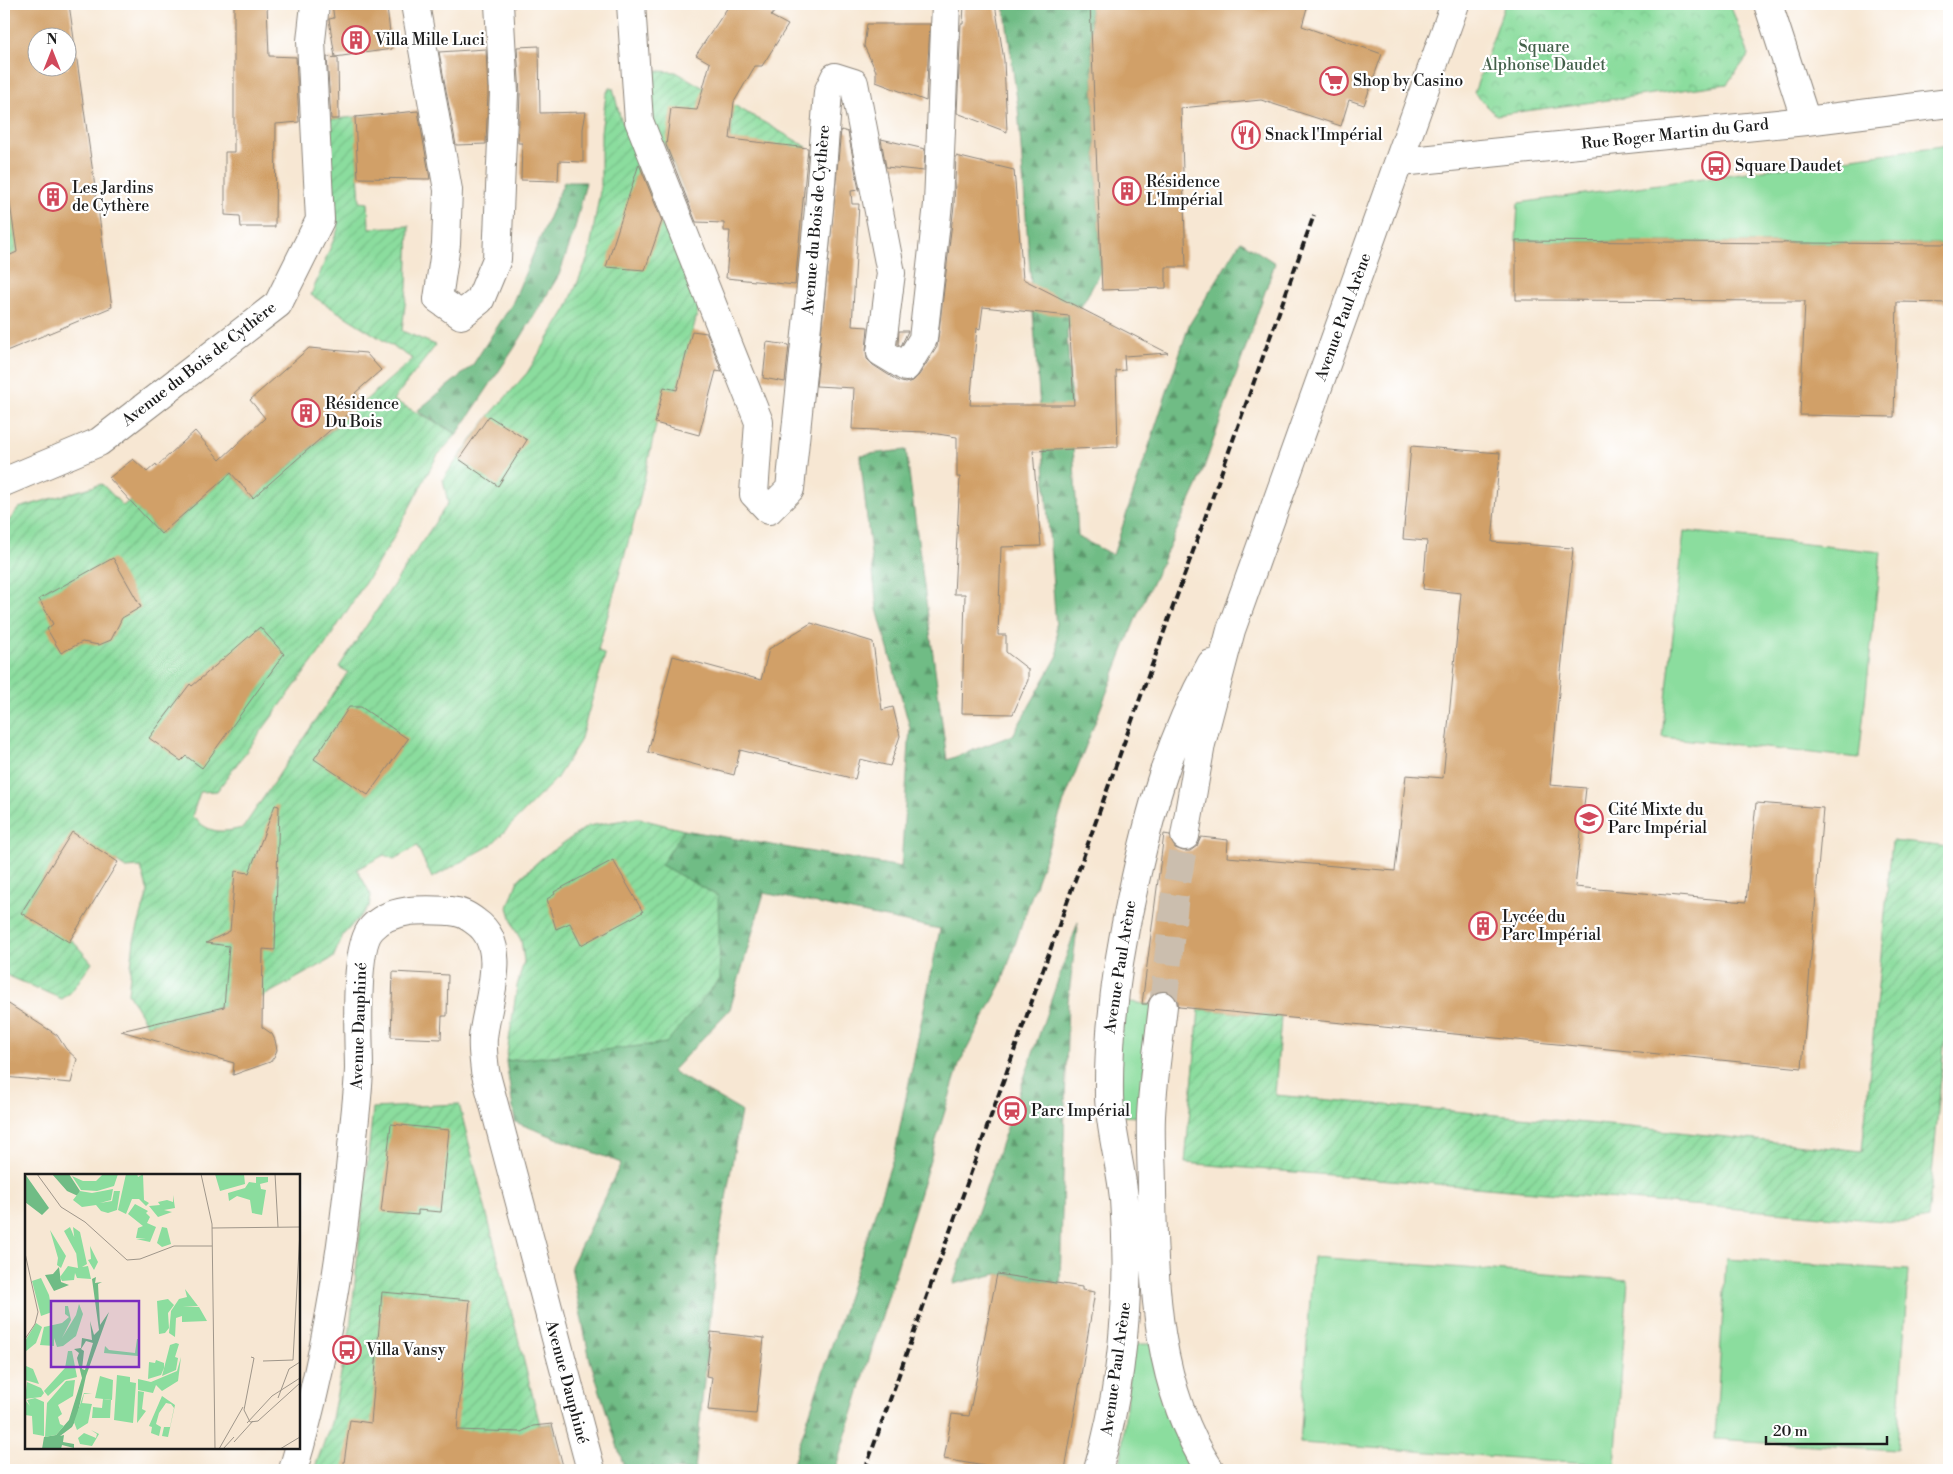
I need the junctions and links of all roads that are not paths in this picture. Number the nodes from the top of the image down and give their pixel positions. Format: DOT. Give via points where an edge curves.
graph roads {
  1 [pos="315,4"];
  2 [pos="415,4"];
  3 [pos="498,4"];
  4 [pos="631,4"];
  5 [pos="946,4"];
  6 [pos="1456,4"];
  7 [pos="1768,4"];
  8 [pos="1949,103"];
  9 [pos="1806,121"];
  10 [pos="1401,162"];
  11 [pos="4,482"];
  12 [pos="1231,630"];
  13 [pos="1185,836"];
  14 [pos="1163,1006"];
  15 [pos="300,1447"];
  16 [pos="299,1449"];
  17 [pos="293,1470"];
  18 [pos="591,1470"];
  19 [pos="1098,1470"];
  20 [pos="1210,1470"];
  1 -- 11 [label="street, Avenue du Bois de Cythère" via="311,41 320,220 278,304 99,442"];
  2 -- 3 [label="street" via="448,190 446,244 438,299 461,314 480,300 497,259 504,93"];
  4 -- 5 [label="street, Avenue du Bois de Cythère" via="640,121 759,422 754,494 770,510 790,489 828,92 835,77 854,84 891,273 881,352 906,367 923,339 938,204"];
  6 -- 10 [label="street, Avenue Paul Arène"];
  7 -- 9 [label="street"];
  8 -- 9 [label="street, Rue Roger Martin du Gard"];
  9 -- 10 [label="street, Rue Roger Martin du Gard"];
  10 -- 12 [label="street, Avenue Paul Arène"];
  12 -- 13 [label="street, Avenue Paul Arène" via="1201,744"];
  12 -- 19 [label="street, Avenue Paul Arène" via="1195,693 1172,744 1145,830 1115,983 1109,1032 1109,1099 1124,1198 1127,1289 1123,1339"];
  14 -- 20 [label="street, Avenue Paul Arène" via="1151,1116 1152,1227 1160,1319 1176,1398 1187,1428"];
  15 -- 18 [label="street, Avenue Dauphiné" via="323,1346 344,1230 358,1074 359,962 371,928 396,913 428,910 462,912 481,925 492,944 495,972 483,1040 485,1071"];
  16 -- 17 [label="street, Avenue Dauphiné"];
}
